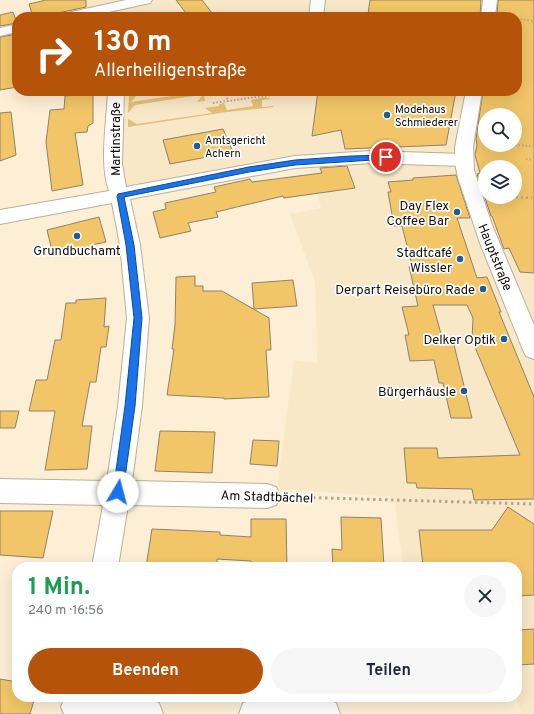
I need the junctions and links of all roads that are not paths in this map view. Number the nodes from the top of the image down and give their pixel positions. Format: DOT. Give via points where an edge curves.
graph roads {
  1 [pos="145,0"];
  2 [pos="318,0"];
  3 [pos="490,0"];
  4 [pos="119,7"];
  5 [pos="93,12"];
  6 [pos="317,12"];
  7 [pos="489,12"];
  8 [pos="12,29"];
  9 [pos="0,32"];
  10 [pos="116,96"];
  11 [pos="473,96"];
  12 [pos="463,160"];
  13 [pos="120,196"];
  14 [pos="0,217"];
  15 [pos="534,350"];
  16 [pos="0,491"];
  17 [pos="118,492"];
  18 [pos="267,496"];
  19 [pos="106,562"];
  20 [pos="76,706"];
  21 [pos="148,714"];
  22 [pos="254,714"];
  23 [pos="325,714"];
  1 -- 4 [label="street"];
  2 -- 6 [label="street"];
  3 -- 7 [label="street"];
  4 -- 5 [label="street"];
  8 -- 9 [label="street"];
  10 -- 13 [label="street, Martinstraße" via="113,164"];
  11 -- 12 [label="street, Hauptstraße"];
  12 -- 13 [label="street" via="371,157 295,162"];
  12 -- 15 [label="street, Hauptstraße" via="482,225"];
  13 -- 14 [label="street"];
  13 -- 17 [label="street, Martinstraße" via="130,245 138,318 130,406"];
  16 -- 17 [label="street, Am Stadtbächel"];
  17 -- 18 [label="street, Am Stadtbächel"];
  17 -- 19 [label="street, Martinstraße"];
  20 -- 21 [label="street"];
  22 -- 23 [label="street" via="293,706"];
}
